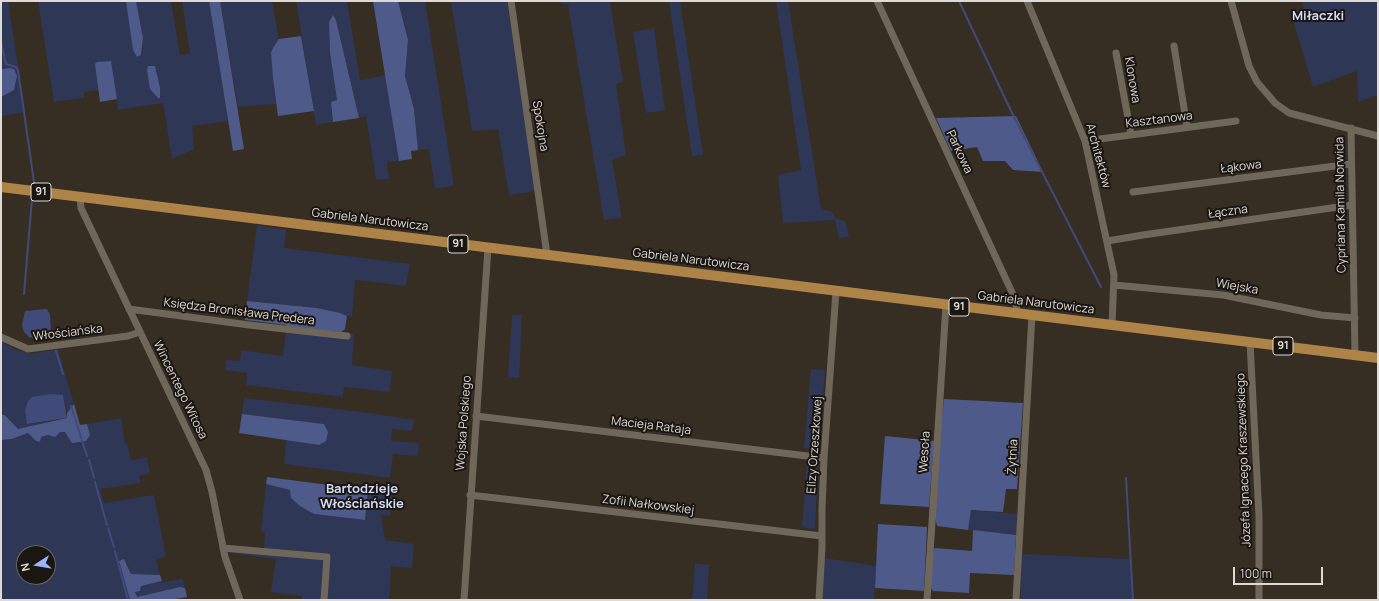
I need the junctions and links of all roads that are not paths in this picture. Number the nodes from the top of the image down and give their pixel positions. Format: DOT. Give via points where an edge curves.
graph roads {
  1 [pos="511,1"];
  2 [pos="877,1"];
  3 [pos="1027,1"];
  4 [pos="1231,1"];
  5 [pos="1174,46"];
  6 [pos="1116,53"];
  7 [pos="1236,121"];
  8 [pos="1187,127"];
  9 [pos="1350,128"];
  10 [pos="1131,134"];
  11 [pos="1378,136"];
  12 [pos="1085,141"];
  13 [pos="1351,164"];
  14 [pos="1,187"];
  15 [pos="1133,192"];
  16 [pos="80,197"];
  17 [pos="1352,206"];
  18 [pos="1107,241"];
  19 [pos="488,248"];
  20 [pos="547,255"];
  21 [pos="1114,285"];
  22 [pos="836,291"];
  23 [pos="946,305"];
  24 [pos="129,309"];
  25 [pos="1017,313"];
  26 [pos="1032,315"];
  27 [pos="1355,318"];
  28 [pos="1112,325"];
  29 [pos="140,332"];
  30 [pos="347,336"];
  31 [pos="1,337"];
  32 [pos="1250,342"];
  33 [pos="1355,355"];
  34 [pos="1378,358"];
  35 [pos="476,416"];
  36 [pos="824,458"];
  37 [pos="470,495"];
  38 [pos="822,536"];
  39 [pos="223,548"];
  40 [pos="240,600"];
  41 [pos="324,600"];
  42 [pos="464,600"];
  43 [pos="819,600"];
  44 [pos="927,600"];
  45 [pos="1016,600"];
  46 [pos="1259,600"];
  1 -- 20 [label="street, Spokojna"];
  2 -- 25 [label="street, Parkowa" via="1016,301"];
  3 -- 12 [label="street, Architektów"];
  4 -- 9 [label="street, Cypriana Kamila Norwida" via="1250,66 1257,82 1275,103 1289,112"];
  5 -- 8 [label="street"];
  6 -- 10 [label="street, Klonowa"];
  7 -- 8 [label="street, Kasztanowa"];
  8 -- 10 [label="street, Kasztanowa"];
  9 -- 11 [label="street"];
  9 -- 13 [label="street, Cypriana Kamila Norwida"];
  10 -- 12 [label="street, Kasztanowa"];
  12 -- 18 [label="street, Architektów"];
  13 -- 15 [label="street, Łąkowa"];
  13 -- 17 [label="street, Cypriana Kamila Norwida"];
  14 -- 16 [label="main road, Gabriela Narutowicza / 91"];
  16 -- 19 [label="main road, Gabriela Narutowicza / 91"];
  16 -- 24 [label="street, Wincentego Witosa" via="81,208"];
  17 -- 18 [label="street, Łączna"];
  17 -- 27 [label="street, Cypriana Kamila Norwida"];
  18 -- 21 [label="street, Architektów"];
  19 -- 20 [label="main road, Gabriela Narutowicza / 91"];
  19 -- 35 [label="street, Wojska Polskiego"];
  20 -- 22 [label="main road, Gabriela Narutowicza / 91"];
  21 -- 27 [label="street, Wiejska" via="1223,295 1321,315"];
  21 -- 28 [label="street, Architektów"];
  22 -- 23 [label="main road, Gabriela Narutowicza / 91"];
  22 -- 36 [label="street, Elizy Orzeszkowej"];
  23 -- 25 [label="main road, Gabriela Narutowicza / 91"];
  23 -- 44 [label="street, Wesoła"];
  24 -- 29 [label="street, Wincentego Witosa"];
  24 -- 30 [label="street, Księdza Bronisława Predera"];
  25 -- 26 [label="main road, Gabriela Narutowicza / 91"];
  26 -- 28 [label="main road, Gabriela Narutowicza / 91"];
  26 -- 45 [label="street, Żytnia"];
  27 -- 33 [label="street, Cypriana Kamila Norwida"];
  28 -- 32 [label="main road, Gabriela Narutowicza / 91"];
  29 -- 31 [label="street, Włościańska" via="121,337 28,348"];
  29 -- 39 [label="street, Wincentego Witosa" via="206,470"];
  32 -- 33 [label="main road, Gabriela Narutowicza / 91"];
  32 -- 46 [label="street, Józefa Ignacego Kraszewskiego" via="1259,516"];
  33 -- 34 [label="main road, Gabriela Narutowicza / 91"];
  35 -- 36 [label="street, Macieja Rataja"];
  35 -- 37 [label="street, Wojska Polskiego"];
  36 -- 38 [label="street, Elizy Orzeszkowej"];
  37 -- 38 [label="street, Zofii Nałkowskiej"];
  37 -- 42 [label="street, Wojska Polskiego"];
  38 -- 43 [label="street, Elizy Orzeszkowej"];
  39 -- 40 [label="street, Wincentego Witosa"];
  39 -- 41 [label="street" via="327,558"];
}
